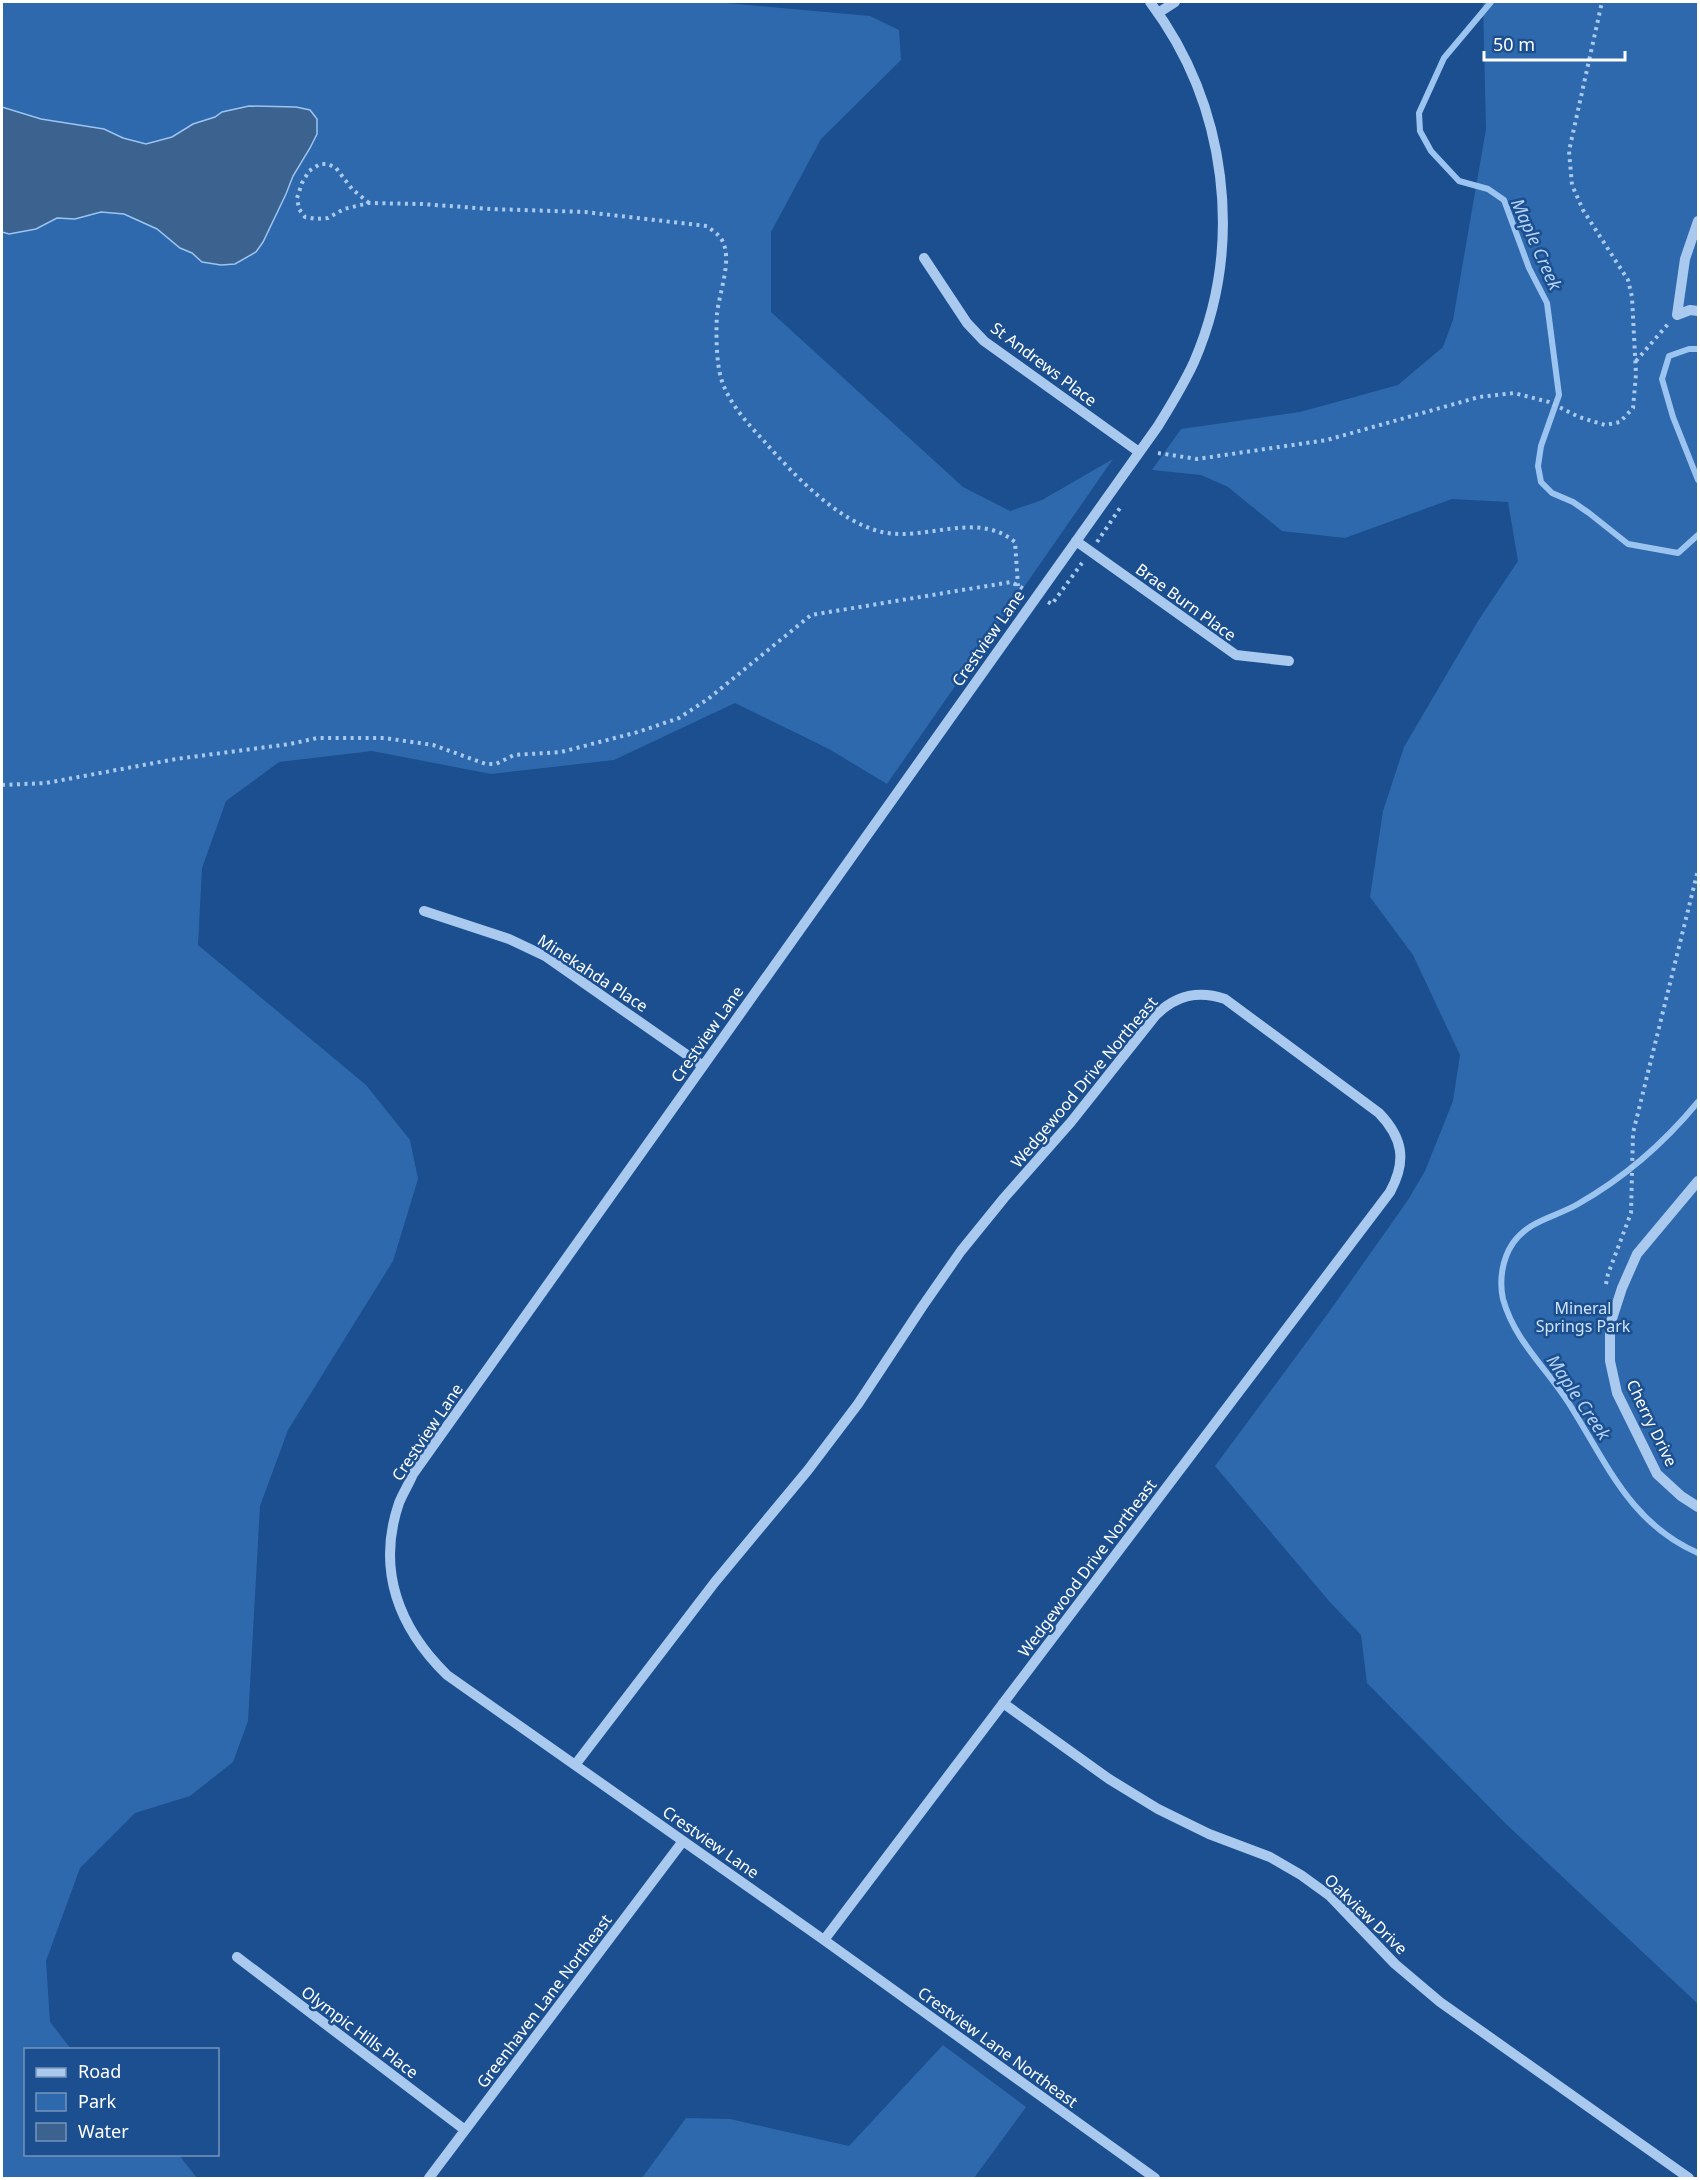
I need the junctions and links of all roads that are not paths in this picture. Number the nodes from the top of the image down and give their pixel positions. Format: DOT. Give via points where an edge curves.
graph roads {
  1 [pos="1150,2"];
  2 [pos="1174,2"];
  3 [pos="1158,13"];
  4 [pos="1698,221"];
  5 [pos="924,258"];
  6 [pos="1698,311"];
  7 [pos="1139,452"];
  8 [pos="1076,541"];
  9 [pos="1289,661"];
  10 [pos="424,911"];
  11 [pos="703,1066"];
  12 [pos="1698,1181"];
  13 [pos="1698,1507"];
  14 [pos="1003,1703"];
  15 [pos="576,1765"];
  16 [pos="683,1841"];
  17 [pos="824,1940"];
  18 [pos="237,1957"];
  19 [pos="465,2130"];
  20 [pos="429,2178"];
  21 [pos="1155,2178"];
  22 [pos="1689,2178"];
  1 -- 3 [label="street, Crestview Lane"];
  2 -- 3 [label="street"];
  3 -- 7 [label="street, Crestview Lane" via="1178,44 1207,111 1219,165 1224,219 1222,256 1207,328 1177,395"];
  4 -- 6 [label="street" via="1685,259 1677,315"];
  5 -- 7 [label="street, St Andrews Place" via="967,323 984,341"];
  7 -- 8 [label="street, Crestview Lane"];
  8 -- 9 [label="street, Brae Burn Place" via="1236,655"];
  8 -- 11 [label="street, Crestview Lane"];
  10 -- 11 [label="street, Minekahda Place" via="509,939 544,956"];
  11 -- 15 [label="street, Crestview Lane" via="413,1474 399,1503 392,1533 390,1560 394,1586 413,1635 428,1656 447,1675"];
  12 -- 13 [label="street, Cherry Drive" via="1637,1254 1610,1325 1610,1361 1617,1393 1657,1474"];
  14 -- 15 [label="street, Wedgewood Drive Northeast" via="1397,1178 1401,1161 1391,1125 1225,999 1214,995 1192,994 1164,1007 1004,1198 961,1251 816,1460 715,1582"];
  14 -- 17 [label="street, Wedgewood Drive Northeast"];
  14 -- 22 [label="street, Oakview Drive" via="1158,1809 1270,1857 1301,1875 1330,1896 1395,1964 1440,2002"];
  15 -- 16 [label="street, Crestview Lane"];
  16 -- 17 [label="street, Crestview Lane"];
  16 -- 19 [label="street, Greenhaven Lane Northeast"];
  17 -- 21 [label="street, Crestview Lane Northeast"];
  18 -- 19 [label="street, Olympic Hills Place"];
  19 -- 20 [label="street, Greenhaven Lane Northeast"];
}
